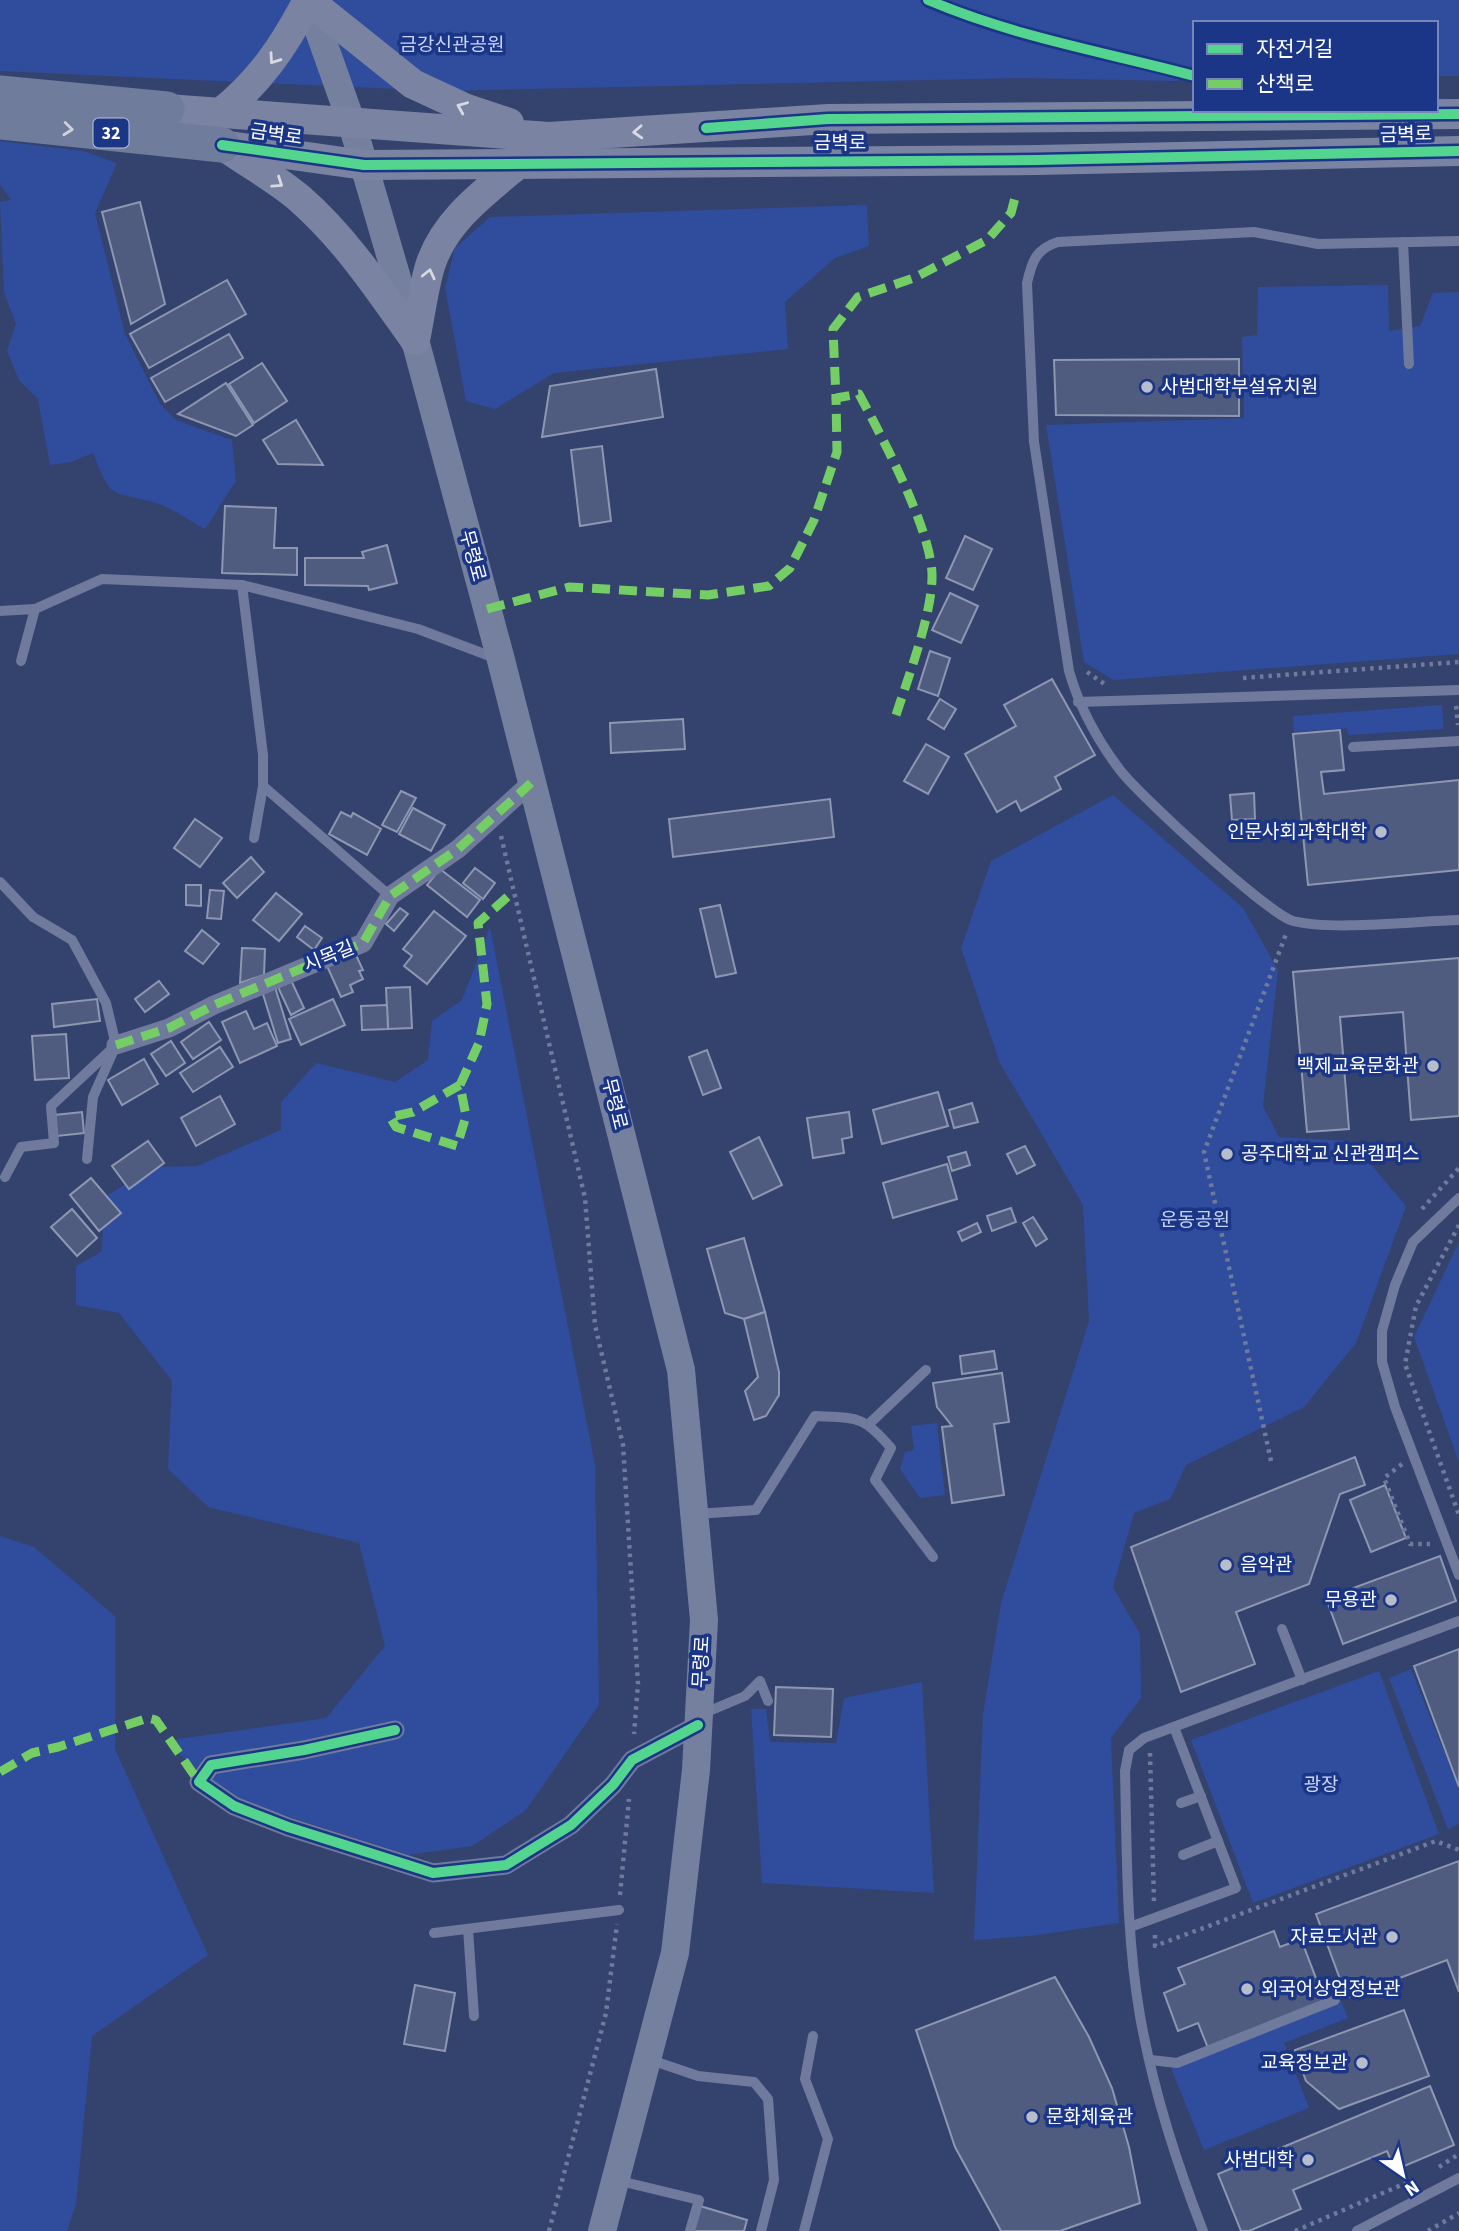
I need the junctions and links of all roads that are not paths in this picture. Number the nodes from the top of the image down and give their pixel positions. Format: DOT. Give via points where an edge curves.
graph roads {
  1 [pos="308,0"];
  2 [pos="0,93"];
  3 [pos="167,109"];
  4 [pos="1459,114"];
  5 [pos="0,122"];
  6 [pos="352,124"];
  7 [pos="220,129"];
  8 [pos="550,137"];
  9 [pos="1459,151"];
  10 [pos="364,165"];
  11 [pos="517,165"];
  12 [pos="1459,241"];
  13 [pos="1403,242"];
  14 [pos="415,341"];
  15 [pos="1409,364"];
  16 [pos="242,586"];
  17 [pos="34,609"];
  18 [pos="0,611"];
  19 [pos="501,660"];
  20 [pos="21,662"];
  21 [pos="1459,690"];
  22 [pos="1078,702"];
  23 [pos="1459,741"];
  24 [pos="1353,747"];
  25 [pos="531,783"];
  26 [pos="263,786"];
  27 [pos="254,838"];
  28 [pos="0,882"];
  29 [pos="390,896"];
  30 [pos="1459,920"];
  31 [pos="116,1045"];
  32 [pos="87,1159"];
  33 [pos="5,1177"];
  34 [pos="1459,1198"];
  35 [pos="926,1370"];
  36 [pos="870,1423"];
  37 [pos="696,1514"];
  38 [pos="933,1557"];
  39 [pos="1459,1575"];
  40 [pos="1459,1621"];
  41 [pos="1282,1629"];
  42 [pos="1302,1681"];
  43 [pos="768,1701"];
  44 [pos="699,1720"];
  45 [pos="395,1730"];
  46 [pos="1176,1732"];
  47 [pos="1201,1796"];
  48 [pos="1181,1803"];
  49 [pos="1218,1841"];
  50 [pos="1183,1855"];
  51 [pos="619,1910"];
  52 [pos="1130,1927"];
  53 [pos="468,1929"];
  54 [pos="434,1933"];
  55 [pos="1335,2000"];
  56 [pos="474,2016"];
  57 [pos="813,2036"];
  58 [pos="648,2059"];
  59 [pos="1151,2060"];
  60 [pos="1459,2178"];
  61 [pos="616,2180"];
  62 [pos="602,2231"];
  63 [pos="690,2231"];
  64 [pos="761,2231"];
  65 [pos="804,2231"];
  66 [pos="1203,2231"];
  67 [pos="1357,2231"];
  1 -- 6 [label="main road, 무령로"];
  1 -- 7 [label="main road, one-way" via="265,72"];
  8 -- 1 [label="main road, one-way" via="467,109 413,83"];
  2 -- 3 [label="highway, 금벽로 / 32"];
  3 -- 7 [label="main road, 금벽로 / 32"];
  4 -- 8 [label="main road, 금벽로 / 32, one-way" via="828,119"];
  5 -- 7 [label="highway, 금벽로 / 32, one-way"];
  6 -- 7 [label="main road, 금벽로 / 32"];
  6 -- 8 [label="main road, 금벽로 / 32"];
  6 -- 10 [label="main road, 무령로"];
  7 -- 10 [label="main road, 금벽로 / 32"];
  7 -- 14 [label="main road, one-way" via="324,221"];
  9 -- 11 [label="main road, 금벽로 / 32"];
  10 -- 11 [label="main road, 금벽로 / 32"];
  10 -- 14 [label="main road, 무령로"];
  14 -- 11 [label="main road, one-way" via="431,264 455,220"];
  12 -- 13 [label="lane"];
  13 -- 15 [label="lane"];
  13 -- 22 [label="lane" via="1318,244 1254,232 1058,242 1042,247 1031,262 1027,283 1034,442 1069,671"];
  14 -- 19 [label="main road, 무령로"];
  16 -- 17 [label="lane" via="102,579"];
  16 -- 19 [label="lane" via="418,629"];
  16 -- 26 [label="lane"];
  17 -- 18 [label="lane"];
  17 -- 20 [label="lane"];
  19 -- 25 [label="main road, 무령로"];
  21 -- 22 [label="lane"];
  22 -- 30 [label="lane" via="1121,771 1251,892 1292,920 1329,924"];
  23 -- 24 [label="lane"];
  25 -- 29 [label="street, 시목길" via="458,849"];
  25 -- 37 [label="main road, 무령로" via="681,1370"];
  26 -- 27 [label="lane"];
  26 -- 29 [label="lane"];
  28 -- 31 [label="lane" via="33,917 72,940 106,1003"];
  29 -- 31 [label="street, 시목길" via="363,943 169,1028"];
  31 -- 32 [label="lane" via="93,1097"];
  31 -- 33 [label="lane" via="51,1106 54,1143 21,1147"];
  34 -- 39 [label="lane" via="1413,1242 1382,1331 1382,1362 1395,1407"];
  35 -- 36 [label="lane"];
  36 -- 37 [label="lane" via="815,1416 756,1510"];
  36 -- 38 [label="lane" via="891,1448 875,1480"];
  37 -- 44 [label="main road, 무령로" via="704,1620"];
  40 -- 42 [label="lane"];
  41 -- 42 [label="lane"];
  42 -- 46 [label="lane"];
  43 -- 44 [label="lane" via="760,1681 745,1696"];
  44 -- 45 [label="street" via="632,1760 571,1825 506,1865 433,1872 288,1827 234,1806 200,1782 211,1765"];
  44 -- 58 [label="main road, 무령로" via="676,1953"];
  46 -- 47 [label="lane"];
  46 -- 52 [label="lane" via="1144,1738 1129,1750 1125,1771"];
  47 -- 48 [label="lane"];
  47 -- 49 [label="lane"];
  49 -- 50 [label="lane"];
  49 -- 52 [label="lane" via="1236,1888"];
  51 -- 53 [label="lane"];
  52 -- 59 [label="lane" via="1140,2016"];
  53 -- 54 [label="lane"];
  53 -- 56 [label="lane"];
  55 -- 59 [label="lane" via="1177,2063"];
  57 -- 65 [label="lane" via="805,2078 828,2139"];
  58 -- 61 [label="main road, 무령로"];
  58 -- 64 [label="lane" via="698,2076 754,2082 762,2088 768,2099 774,2180"];
  59 -- 66 [label="lane" via="1179,2167"];
  60 -- 67 [label="lane"];
  61 -- 62 [label="main road, 무령로"];
  61 -- 63 [label="lane" via="699,2200"];
}
